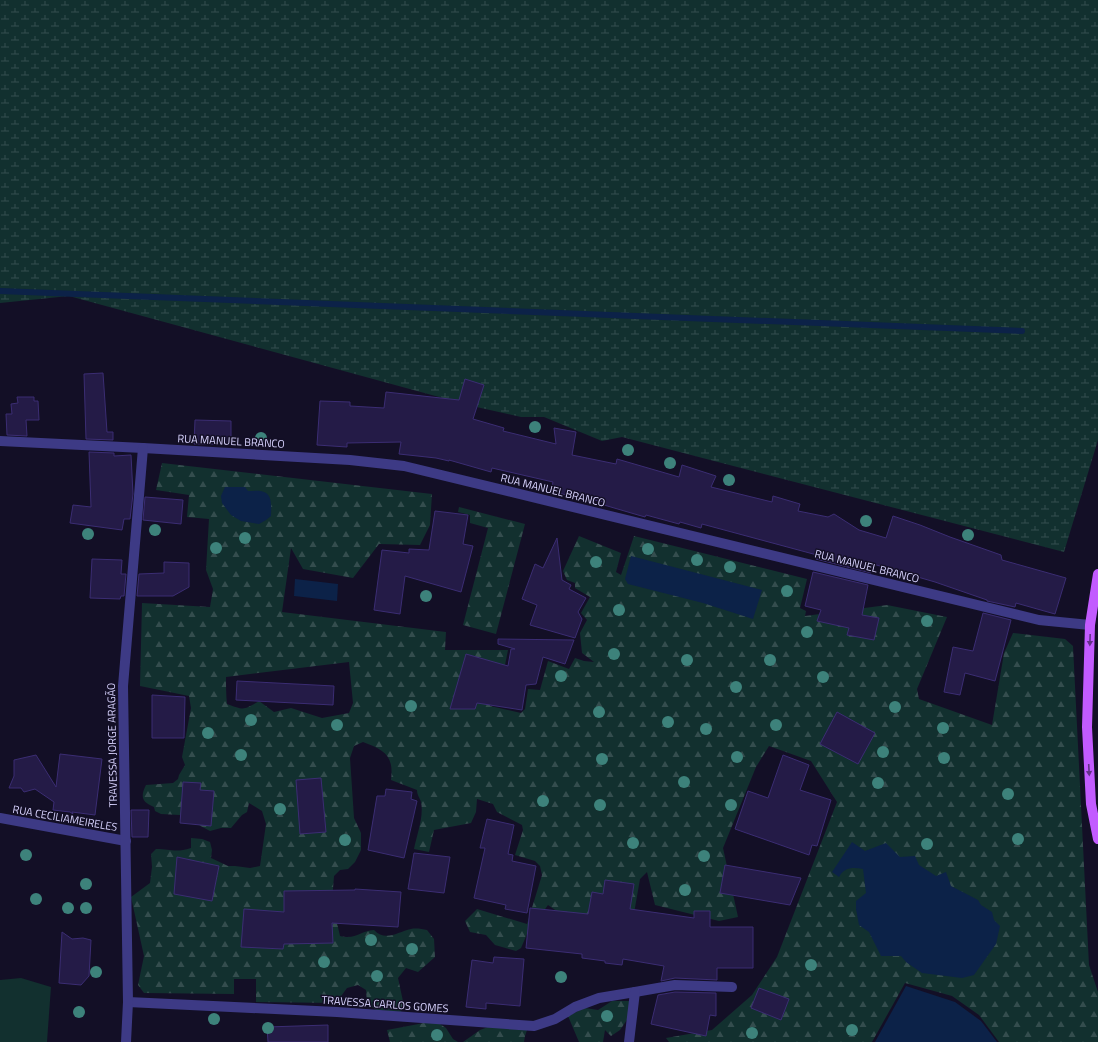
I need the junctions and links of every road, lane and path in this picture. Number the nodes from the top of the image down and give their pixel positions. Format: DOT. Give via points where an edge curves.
graph roads {
  1 [pos="0,441"];
  2 [pos="143,448"];
  3 [pos="1098,574"];
  4 [pos="1090,625"];
  5 [pos="0,818"];
  6 [pos="1098,839"];
  7 [pos="126,841"];
  8 [pos="732,987"];
  9 [pos="635,992"];
  10 [pos="128,1002"];
  11 [pos="126,1042"];
  12 [pos="629,1042"];
  1 -- 2 [label="street, RUA MANUEL BRANCO"];
  2 -- 4 [label="street, RUA MANUEL BRANCO" via="350,460 404,466 1039,620"];
  2 -- 7 [label="street, TRAVESSA JORGE ARAGÃO" via="123,686"];
  3 -- 4 [label="main road"];
  4 -- 6 [label="main road, one-way" via="1087,727 1091,804"];
  5 -- 7 [label="street, RUA CECILIAMEIRELES"];
  7 -- 10 [label="street, TRAVESSA JORGE ARAGÃO"];
  8 -- 9 [label="street, TRAVESSA CARLOS GOMES" via="675,985"];
  9 -- 10 [label="street, TRAVESSA CARLOS GOMES" via="599,998 534,1026 337,1012"];
  9 -- 12 [label="street"];
  10 -- 11 [label="street, TRAVESSA JORGE ARAGÃO"];
}
